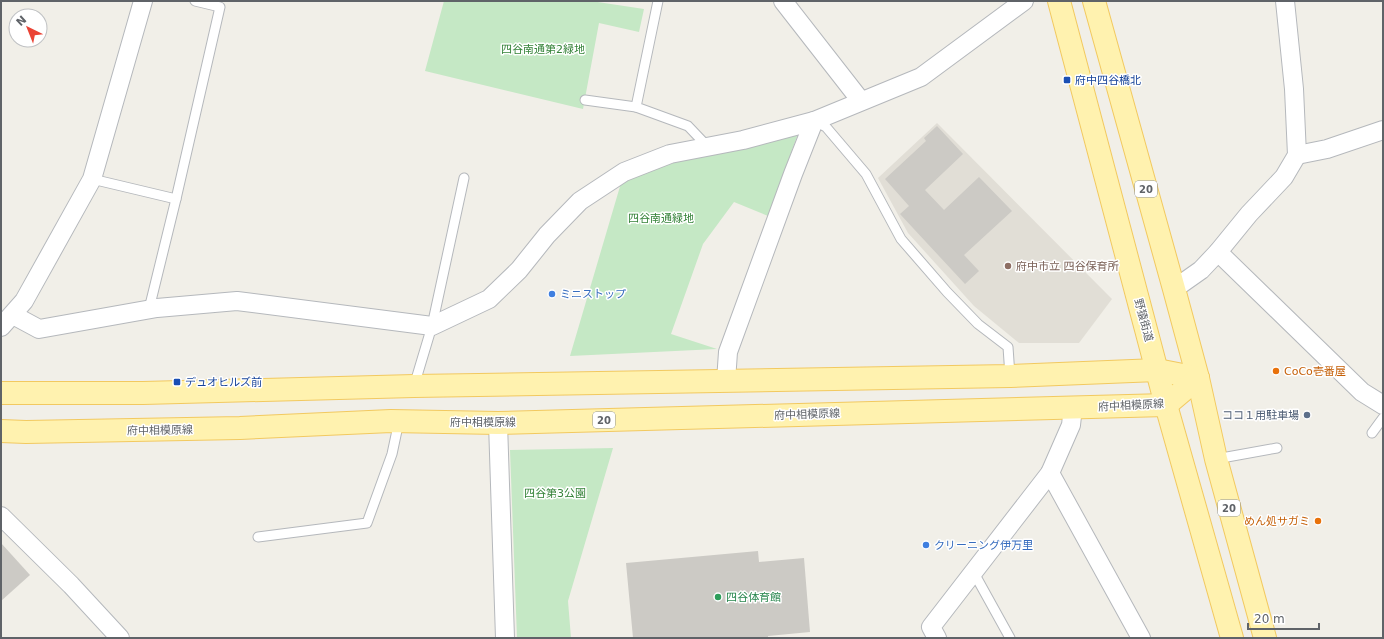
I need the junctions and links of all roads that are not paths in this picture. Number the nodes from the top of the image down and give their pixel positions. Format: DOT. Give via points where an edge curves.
graph roads {
  1 [pos="143,1"];
  2 [pos="196,1"];
  3 [pos="658,1"];
  4 [pos="783,1"];
  5 [pos="1024,1"];
  6 [pos="1059,1"];
  7 [pos="1094,1"];
  8 [pos="1285,1"];
  9 [pos="585,100"];
  10 [pos="861,101"];
  11 [pos="636,107"];
  12 [pos="814,121"];
  13 [pos="1383,130"];
  14 [pos="708,147"];
  15 [pos="1297,154"];
  16 [pos="464,178"];
  17 [pos="92,179"];
  18 [pos="176,199"];
  19 [pos="1218,252"];
  20 [pos="1174,289"];
  21 [pos="149,310"];
  22 [pos="7,321"];
  23 [pos="432,326"];
  24 [pos="1157,370"];
  25 [pos="1010,376"];
  26 [pos="1198,378"];
  27 [pos="726,381"];
  28 [pos="414,386"];
  29 [pos="389,387"];
  30 [pos="1,393"];
  31 [pos="1166,405"];
  32 [pos="1383,405"];
  33 [pos="1073,407"];
  34 [pos="1383,418"];
  35 [pos="395,421"];
  36 [pos="498,423"];
  37 [pos="1,431"];
  38 [pos="1372,433"];
  39 [pos="1277,448"];
  40 [pos="1216,459"];
  41 [pos="1050,473"];
  42 [pos="1,516"];
  43 [pos="258,537"];
  44 [pos="974,573"];
  45 [pos="120,638"];
  46 [pos="505,638"];
  47 [pos="937,638"];
  48 [pos="1010,638"];
  49 [pos="1141,638"];
  50 [pos="1232,638"];
  51 [pos="1265,638"];
  1 -- 17 [label="street"];
  2 -- 18 [label="lane" via="220,6"];
  3 -- 11 [label="lane"];
  4 -- 10 [label="street"];
  5 -- 10 [label="street" via="921,77"];
  6 -- 24 [label="main road, 野猿街道"];
  7 -- 20 [label="main road, 20"];
  8 -- 15 [label="street" via="1294,89"];
  9 -- 11 [label="lane"];
  10 -- 12 [label="street"];
  11 -- 14 [label="lane" via="688,126"];
  12 -- 14 [label="street"];
  12 -- 25 [label="lane" via="826,127 866,174 906,245 978,324 1008,347"];
  12 -- 27 [label="street" via="728,352"];
  13 -- 15 [label="street" via="1327,149"];
  14 -- 23 [label="street" via="670,154 624,172 580,201 547,235 519,270 489,299"];
  15 -- 19 [label="street" via="1284,177"];
  16 -- 23 [label="lane"];
  17 -- 18 [label="lane"];
  17 -- 22 [label="street" via="24,301"];
  18 -- 21 [label="lane"];
  19 -- 20 [label="street" via="1201,270"];
  19 -- 32 [label="street" via="1362,392"];
  20 -- 26 [label="main road, 20"];
  21 -- 22 [label="street" via="39,329"];
  21 -- 23 [label="street" via="237,301"];
  23 -- 28 [label="lane"];
  24 -- 25 [label="main road"];
  24 -- 26 [label="main road"];
  24 -- 31 [label="main road, 野猿街道"];
  25 -- 27 [label="main road"];
  26 -- 31 [label="main road, 府中相模原線"];
  26 -- 40 [label="main road, 20"];
  27 -- 28 [label="main road"];
  28 -- 29 [label="main road"];
  29 -- 30 [label="main road" via="143,393"];
  29 -- 35 [label="main road"];
  31 -- 33 [label="main road, 府中相模原線 / 20"];
  31 -- 50 [label="main road, 野猿街道"];
  33 -- 36 [label="main road, 府中相模原線 / 20"];
  33 -- 41 [label="street" via="1071,425"];
  34 -- 38 [label="lane"];
  35 -- 36 [label="main road, 府中相模原線 / 20"];
  35 -- 37 [label="main road, 府中相模原線 / 20" via="240,428"];
  35 -- 43 [label="lane" via="392,454 367,523"];
  36 -- 46 [label="street"];
  39 -- 40 [label="lane"];
  40 -- 51 [label="main road, 20"];
  41 -- 44 [label="street"];
  41 -- 49 [label="street"];
  42 -- 45 [label="street"];
  44 -- 47 [label="street" via="931,627"];
  44 -- 48 [label="lane"];
}
